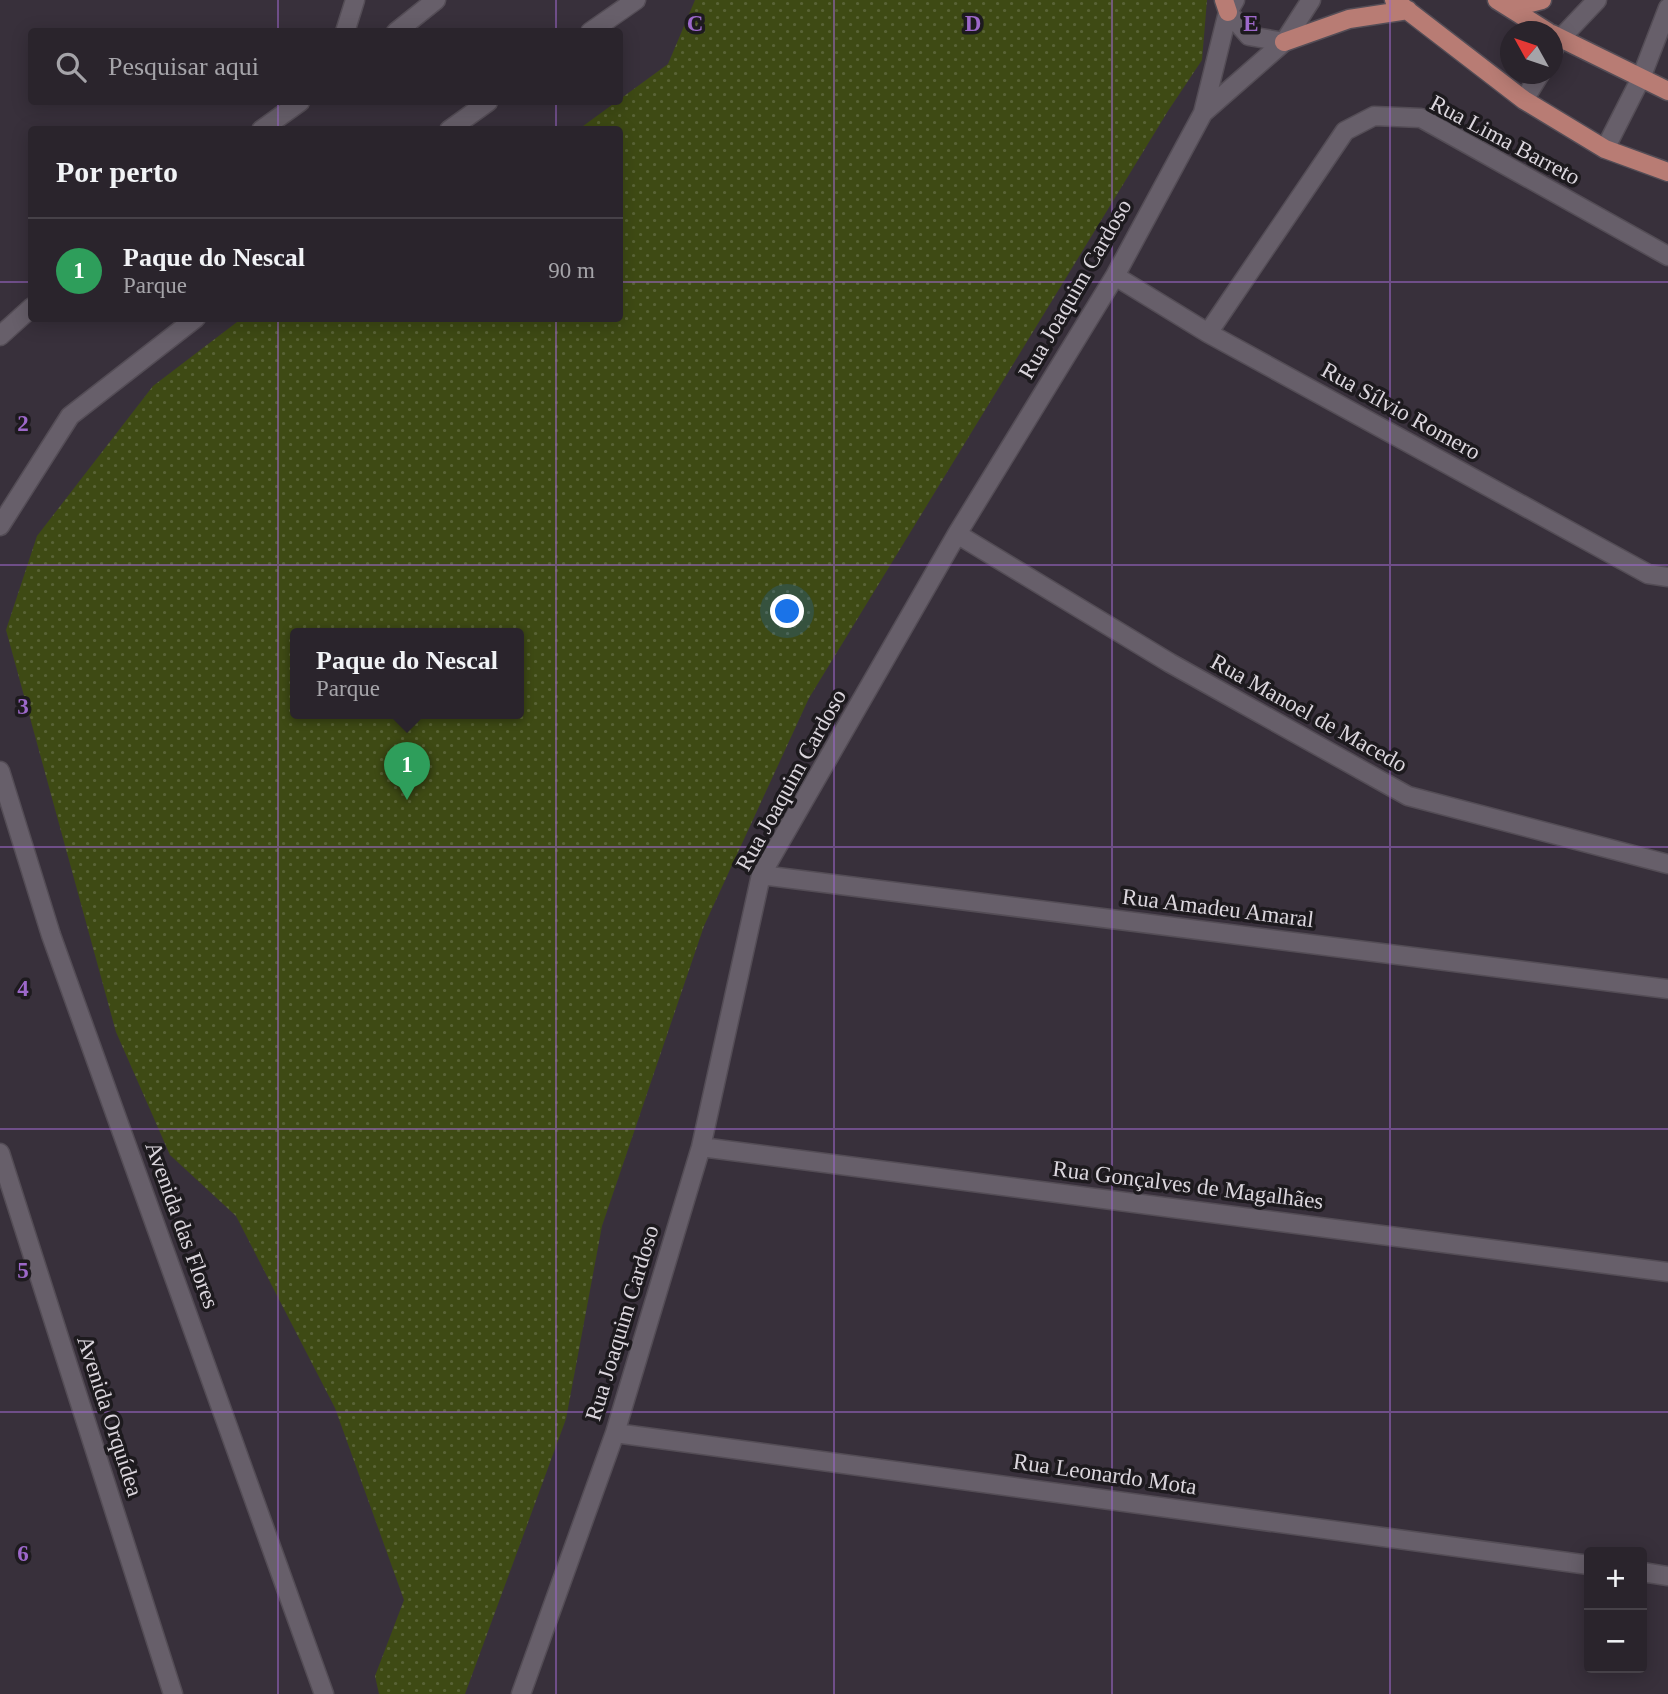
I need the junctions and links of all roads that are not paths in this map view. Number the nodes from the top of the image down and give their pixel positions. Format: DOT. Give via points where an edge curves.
graph roads {
  1 [pos="355,0"];
  2 [pos="436,0"];
  3 [pos="636,0"];
  4 [pos="1311,0"];
  5 [pos="1542,0"];
  6 [pos="1597,0"];
  7 [pos="1229,4"];
  8 [pos="1504,4"];
  9 [pos="1401,5"];
  10 [pos="1668,8"];
  11 [pos="1528,21"];
  12 [pos="346,28"];
  13 [pos="401,28"];
  14 [pos="596,28"];
  15 [pos="1563,30"];
  16 [pos="1284,41"];
  17 [pos="1563,43"];
  18 [pos="1641,78"];
  19 [pos="1534,84"];
  20 [pos="1668,91"];
  21 [pos="1524,100"];
  22 [pos="296,105"];
  23 [pos="484,105"];
  24 [pos="1203,113"];
  25 [pos="267,126"];
  26 [pos="455,126"];
  27 [pos="1605,149"];
  28 [pos="1668,172"];
  29 [pos="1668,256"];
  30 [pos="1115,276"];
  31 [pos="28,311"];
  32 [pos="191,322"];
  33 [pos="1209,333"];
  34 [pos="0,336"];
  35 [pos="0,526"];
  36 [pos="957,534"];
  37 [pos="1668,577"];
  38 [pos="0,771"];
  39 [pos="1668,864"];
  40 [pos="761,875"];
  41 [pos="1668,989"];
  42 [pos="701,1147"];
  43 [pos="0,1153"];
  44 [pos="1668,1272"];
  45 [pos="615,1433"];
  46 [pos="1584,1564"];
  47 [pos="1647,1573"];
  48 [pos="1668,1576"];
  49 [pos="173,1694"];
  50 [pos="324,1694"];
  51 [pos="522,1694"];
  1 -- 12 [label="street"];
  2 -- 13 [label="street"];
  3 -- 14 [label="street"];
  4 -- 16 [label="street"];
  5 -- 8 [label="main road"];
  6 -- 15 [label="street"];
  7 -- 16 [label="street" via="1249,36"];
  7 -- 24 [label="street"];
  8 -- 11 [label="main road"];
  9 -- 16 [label="main road"];
  9 -- 21 [label="main road"];
  10 -- 18 [label="street"];
  16 -- 24 [label="street"];
  17 -- 18 [label="main road"];
  18 -- 20 [label="main road"];
  18 -- 27 [label="street"];
  19 -- 21 [label="street"];
  21 -- 27 [label="main road"];
  22 -- 25 [label="street"];
  23 -- 26 [label="street"];
  24 -- 30 [label="street, Rua Joaquim Cardoso"];
  27 -- 28 [label="main road"];
  29 -- 33 [label="street, Rua Lima Barreto" via="1420,118 1374,116 1345,131"];
  30 -- 33 [label="street, Rua Sílvio Romero"];
  30 -- 36 [label="street, Rua Joaquim Cardoso"];
  31 -- 34 [label="street"];
  32 -- 35 [label="street" via="70,416"];
  33 -- 37 [label="street, Rua Sílvio Romero" via="1648,574"];
  36 -- 39 [label="street, Rua Manoel de Macedo" via="1170,663 1408,796"];
  36 -- 40 [label="street, Rua Joaquim Cardoso"];
  38 -- 50 [label="street, Avenida das Flores" via="55,948"];
  40 -- 41 [label="street, Rua Amadeu Amaral"];
  40 -- 42 [label="street, Rua Joaquim Cardoso"];
  42 -- 44 [label="street, Rua Gonçalves de Magalhães"];
  42 -- 45 [label="street, Rua Joaquim Cardoso"];
  43 -- 49 [label="street, Avenida Orquídea"];
  45 -- 46 [label="street, Rua Leonardo Mota"];
  45 -- 51 [label="street, Rua Joaquim Cardoso"];
  47 -- 48 [label="street"];
}
